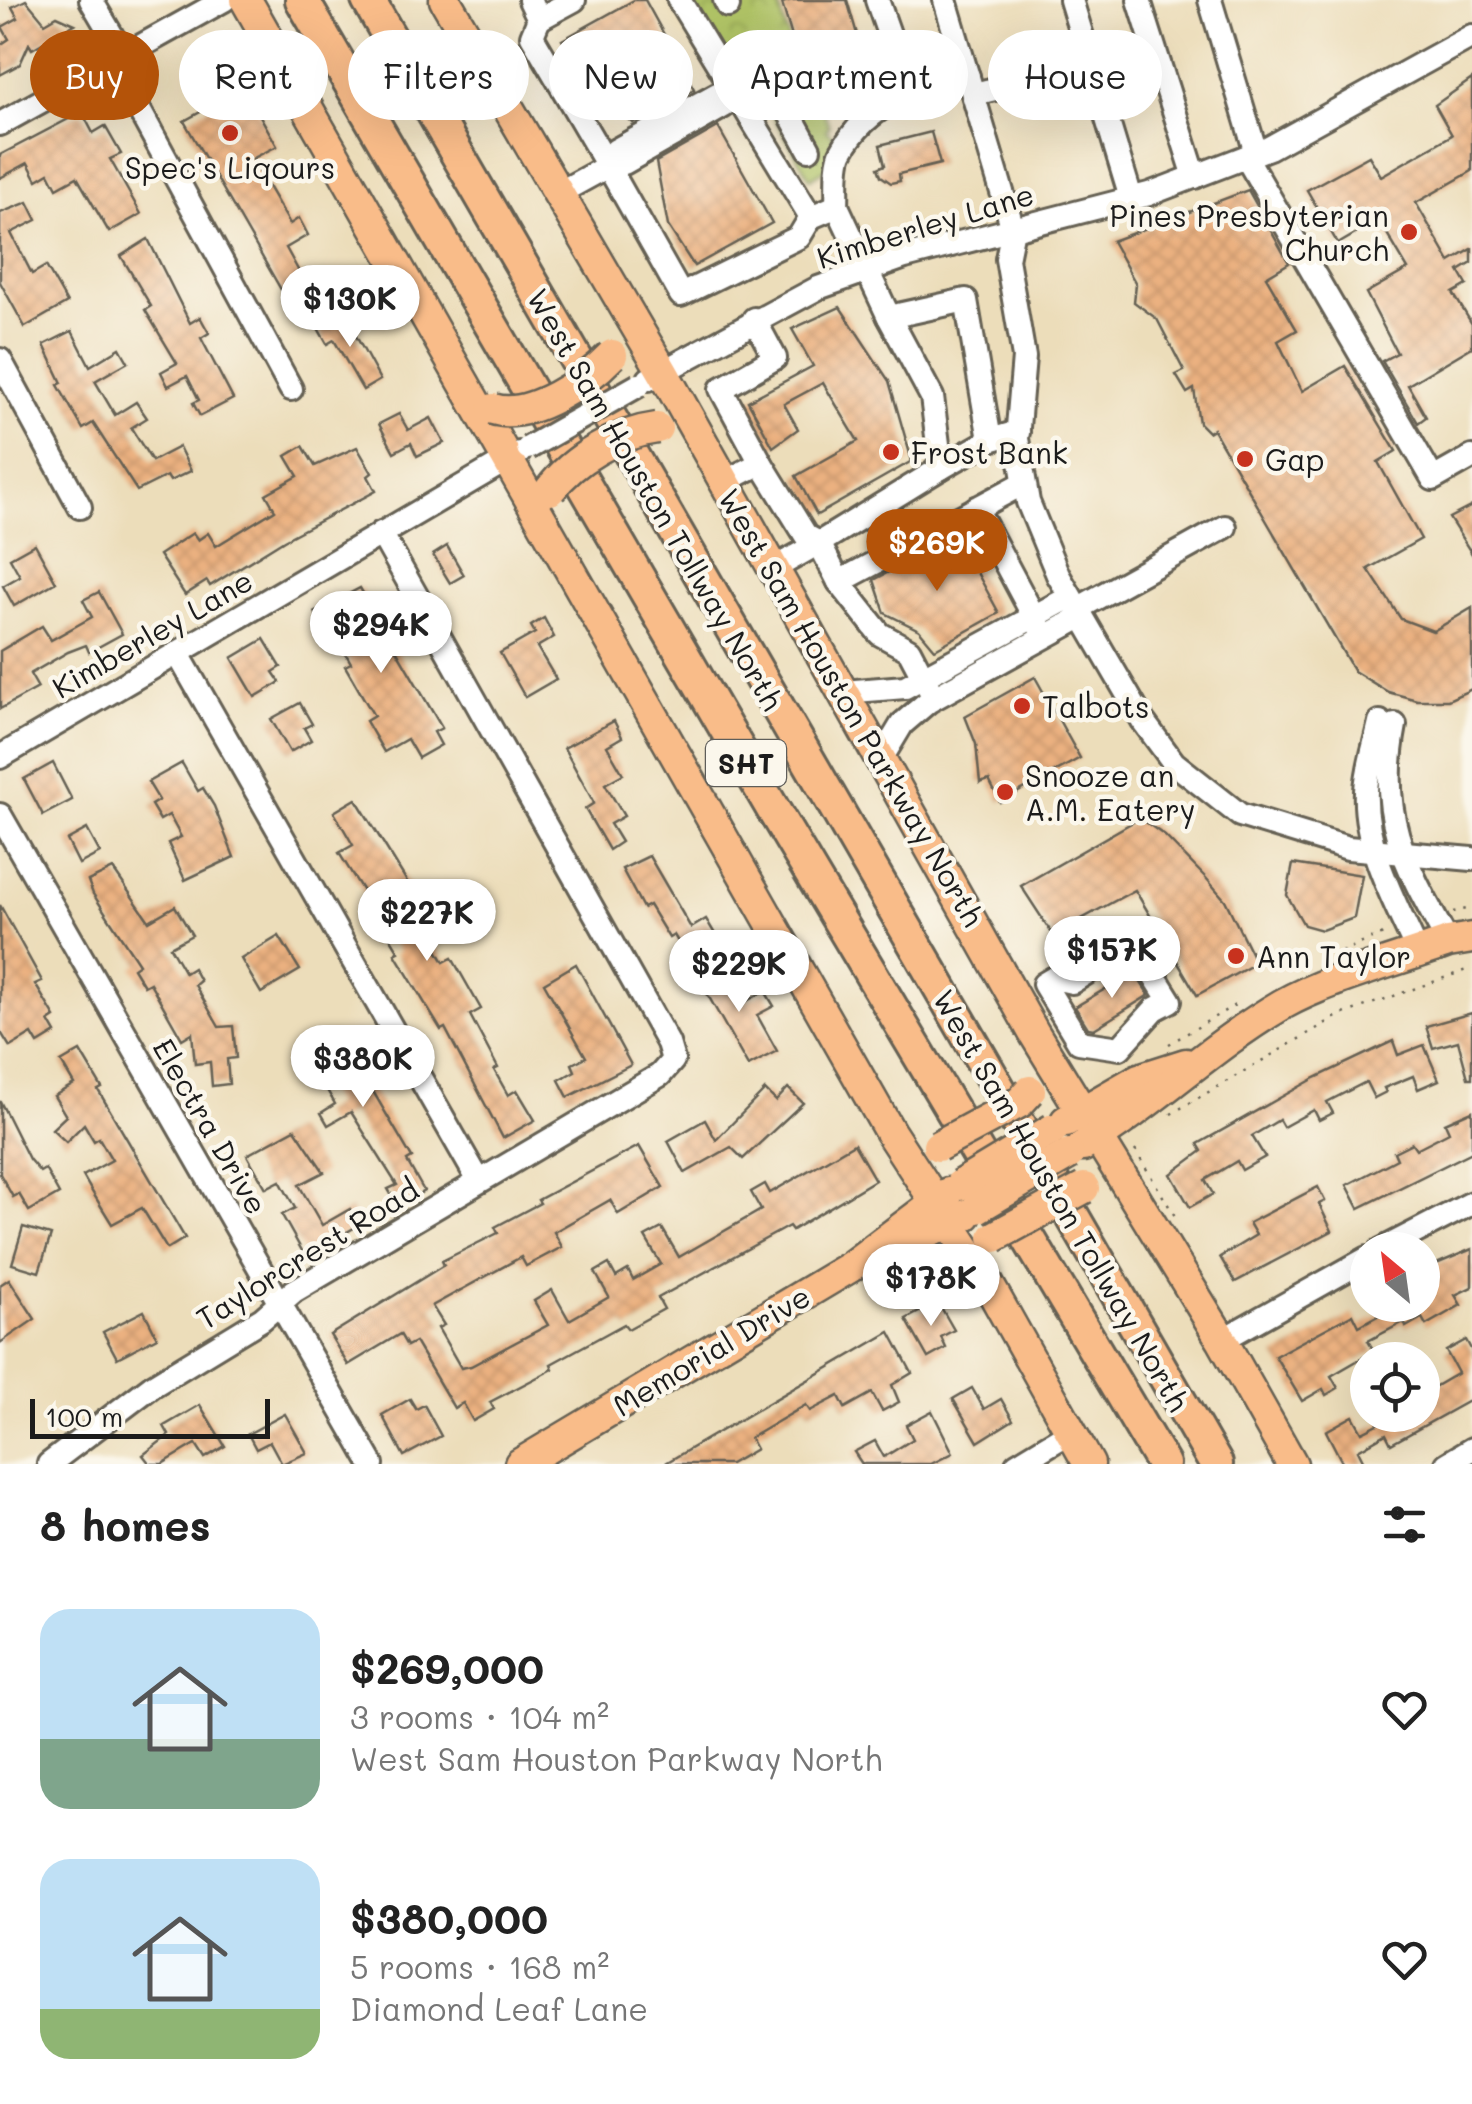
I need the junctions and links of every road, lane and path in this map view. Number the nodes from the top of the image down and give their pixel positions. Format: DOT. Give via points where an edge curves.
graph roads {
  1 [pos="90,0"];
  2 [pos="224,0"];
  3 [pos="246,0"];
  4 [pos="300,0"];
  5 [pos="368,0"];
  6 [pos="394,0"];
  7 [pos="574,0"];
  8 [pos="679,0"];
  9 [pos="878,0"];
  10 [pos="944,0"];
  11 [pos="1071,0"];
  12 [pos="1139,0"];
  13 [pos="1210,0"];
  14 [pos="456,7"];
  15 [pos="534,9"];
  16 [pos="182,11"];
  17 [pos="105,30"];
  18 [pos="157,30"];
  19 [pos="888,30"];
  20 [pos="1080,30"];
  21 [pos="1472,36"];
  22 [pos="988,82"];
  23 [pos="968,85"];
  24 [pos="971,85"];
  25 [pos="30,107"];
  26 [pos="151,120"];
  27 [pos="793,120"];
  28 [pos="867,120"];
  29 [pos="1107,120"];
  30 [pos="0,124"];
  31 [pos="1251,155"];
  32 [pos="817,162"];
  33 [pos="608,166"];
  34 [pos="1195,177"];
  35 [pos="557,194"];
  36 [pos="1131,198"];
  37 [pos="837,206"];
  38 [pos="492,214"];
  39 [pos="811,217"];
  40 [pos="1013,229"];
  41 [pos="866,271"];
  42 [pos="624,311"];
  43 [pos="890,317"];
  44 [pos="754,319"];
  45 [pos="0,360"];
  46 [pos="651,378"];
  47 [pos="291,390"];
  48 [pos="482,401"];
  49 [pos="1018,432"];
  50 [pos="990,440"];
  51 [pos="706,450"];
  52 [pos="519,454"];
  53 [pos="1472,458"];
  54 [pos="760,463"];
  55 [pos="941,468"];
  56 [pos="724,482"];
  57 [pos="1024,483"];
  58 [pos="80,507"];
  59 [pos="976,508"];
  60 [pos="546,523"];
  61 [pos="1225,527"];
  62 [pos="381,533"];
  63 [pos="819,543"];
  64 [pos="773,568"];
  65 [pos="840,582"];
  66 [pos="1076,608"];
  67 [pos="1040,627"];
  68 [pos="178,654"];
  69 [pos="929,688"];
  70 [pos="843,692"];
  71 [pos="0,756"];
  72 [pos="881,759"];
  73 [pos="0,816"];
  74 [pos="1376,851"];
  75 [pos="1404,855"];
  76 [pos="1472,858"];
  77 [pos="1460,940"];
  78 [pos="1418,953"];
  79 [pos="1472,968"];
  80 [pos="1044,984"];
  81 [pos="1034,1033"];
  82 [pos="1164,1119"];
  83 [pos="1090,1124"];
  84 [pos="890,1132"];
  85 [pos="1134,1138"];
  86 [pos="1131,1153"];
  87 [pos="478,1182"];
  88 [pos="1137,1201"];
  89 [pos="1472,1203"];
  90 [pos="941,1213"];
  91 [pos="1416,1232"];
  92 [pos="1350,1268"];
  93 [pos="982,1273"];
  94 [pos="278,1305"];
  95 [pos="1222,1340"];
  96 [pos="1070,1432"];
  97 [pos="1472,1449"];
  98 [pos="49,1464"];
  99 [pos="372,1464"];
  100 [pos="520,1464"];
  101 [pos="1017,1464"];
  102 [pos="1089,1464"];
  103 [pos="1163,1464"];
  104 [pos="1216,1464"];
  105 [pos="1292,1464"];
  106 [pos="1447,1464"];
  1 -- 17 [label="street"];
  2 -- 16 [label="street"];
  3 -- 48 [label="main road"];
  4 -- 103 [label="highway, West Sam Houston Tollway North / SHT"];
  5 -- 38 [label="highway, West Sam Houston Tollway North / SHT"];
  6 -- 38 [label="highway" via="494,180"];
  7 -- 15 [label="street"];
  8 -- 39 [label="street"];
  9 -- 19 [label="street"];
  10 -- 24 [label="street"];
  11 -- 20 [label="street"];
  12 -- 34 [label="street"];
  13 -- 31 [label="street"];
  14 -- 35 [label="main road, West Sam Houston Parkway North"];
  15 -- 33 [label="street" via="532,36"];
  16 -- 18 [label="street"];
  21 -- 31 [label="street, Kimberley Lane"];
  22 -- 24 [label="street"];
  23 -- 24 [label="street"];
  24 -- 40 [label="street"];
  25 -- 30 [label="street"];
  26 -- 47 [label="street"];
  27 -- 32 [label="street"];
  28 -- 37 [label="street" via="840,153"];
  29 -- 36 [label="street"];
  31 -- 34 [label="street, Kimberley Lane"];
  31 -- 53 [label="street" via="1434,479"];
  33 -- 35 [label="street"];
  33 -- 39 [label="street" via="681,295 799,237"];
  34 -- 36 [label="street, Kimberley Lane"];
  35 -- 42 [label="main road, West Sam Houston Parkway North"];
  36 -- 40 [label="street, Kimberley Lane"];
  37 -- 39 [label="street"];
  37 -- 41 [label="street"];
  38 -- 104 [label="highway, West Sam Houston Tollway North / SHT"];
  40 -- 41 [label="street, Kimberley Lane"];
  40 -- 49 [label="street" via="1008,259 1024,357"];
  41 -- 43 [label="street"];
  41 -- 44 [label="street, Kimberley Lane"];
  42 -- 46 [label="main road, West Sam Houston Parkway North"];
  42 -- 48 [label="main road, bridge" via="612,355 598,369 516,413"];
  43 -- 50 [label="street" via="966,300"];
  43 -- 55 [label="street" via="932,396"];
  44 -- 46 [label="street, Kimberley Lane"];
  44 -- 54 [label="street" via="775,358 721,389"];
  45 -- 58 [label="street"];
  46 -- 51 [label="main road, West Sam Houston Parkway North"];
  46 -- 52 [label="street, Kimberley Lane, bridge"];
  48 -- 52 [label="main road"];
  49 -- 50 [label="street"];
  49 -- 57 [label="street"];
  50 -- 55 [label="street"];
  51 -- 56 [label="main road, West Sam Houston Parkway North"];
  51 -- 60 [label="main road, bridge" via="657,428 635,430 562,473 550,490"];
  52 -- 60 [label="main road"];
  52 -- 62 [label="street, Kimberley Lane"];
  54 -- 56 [label="street"];
  54 -- 63 [label="street" via="806,536"];
  55 -- 63 [label="street"];
  56 -- 64 [label="main road, West Sam Houston Parkway North"];
  57 -- 59 [label="street"];
  57 -- 66 [label="street" via="1041,540"];
  59 -- 65 [label="street"];
  59 -- 67 [label="street"];
  60 -- 84 [label="main road"];
  61 -- 66 [label="street"];
  62 -- 68 [label="street, Kimberley Lane"];
  62 -- 87 [label="street, Taylorcrest Road" via="672,1050 668,1068"];
  63 -- 64 [label="street"];
  63 -- 65 [label="street"];
  64 -- 70 [label="main road, West Sam Houston Parkway North"];
  65 -- 69 [label="street" via="880,634 909,650"];
  66 -- 67 [label="street"];
  66 -- 74 [label="street" via="1143,721 1174,763 1207,792 1276,829"];
  67 -- 69 [label="street"];
  68 -- 71 [label="street, Kimberley Lane"];
  68 -- 87 [label="street"];
  69 -- 70 [label="street"];
  69 -- 72 [label="street"];
  70 -- 72 [label="main road, West Sam Houston Parkway North"];
  72 -- 81 [label="main road, West Sam Houston Parkway North"];
  73 -- 94 [label="street, Electra Drive"];
  74 -- 75 [label="street"];
  74 -- 75 [label="street" via="1366,793 1388,724 1387,799"];
  74 -- 78 [label="street"];
  75 -- 76 [label="street"];
  75 -- 77 [label="street"];
  77 -- 78 [label="main road, Memorial Drive"];
  78 -- 83 [label="main road, Memorial Drive" via="1288,1001 1194,1062 1152,1102"];
  79 -- 82 [label="path" via="1338,1016"];
  80 -- 80 [label="street" via="1054,978 1072,982 1134,943 1170,1001 1120,1048 1094,1045 1079,1042"];
  81 -- 83 [label="main road, West Sam Houston Parkway North"];
  81 -- 84 [label="main road, bridge" via="1037,1076 1020,1102 938,1146"];
  83 -- 88 [label="main road, West Sam Houston Parkway North"];
  83 -- 90 [label="main road, Memorial Drive, bridge"];
  84 -- 90 [label="main road"];
  85 -- 86 [label="path"];
  87 -- 94 [label="street, Taylorcrest Road"];
  88 -- 93 [label="main road, bridge" via="1084,1188 994,1238"];
  88 -- 95 [label="main road, West Sam Houston Parkway North"];
  89 -- 91 [label="street"];
  90 -- 93 [label="main road"];
  90 -- 100 [label="main road, Memorial Drive"];
  92 -- 95 [label="street"];
  93 -- 96 [label="main road"];
  94 -- 98 [label="street, Taylorcrest Road" via="152,1386"];
  94 -- 99 [label="street, Electra Drive"];
  95 -- 105 [label="main road, West Sam Houston Parkway North"];
  96 -- 101 [label="street"];
  96 -- 102 [label="main road"];
  97 -- 106 [label="street"];
}
